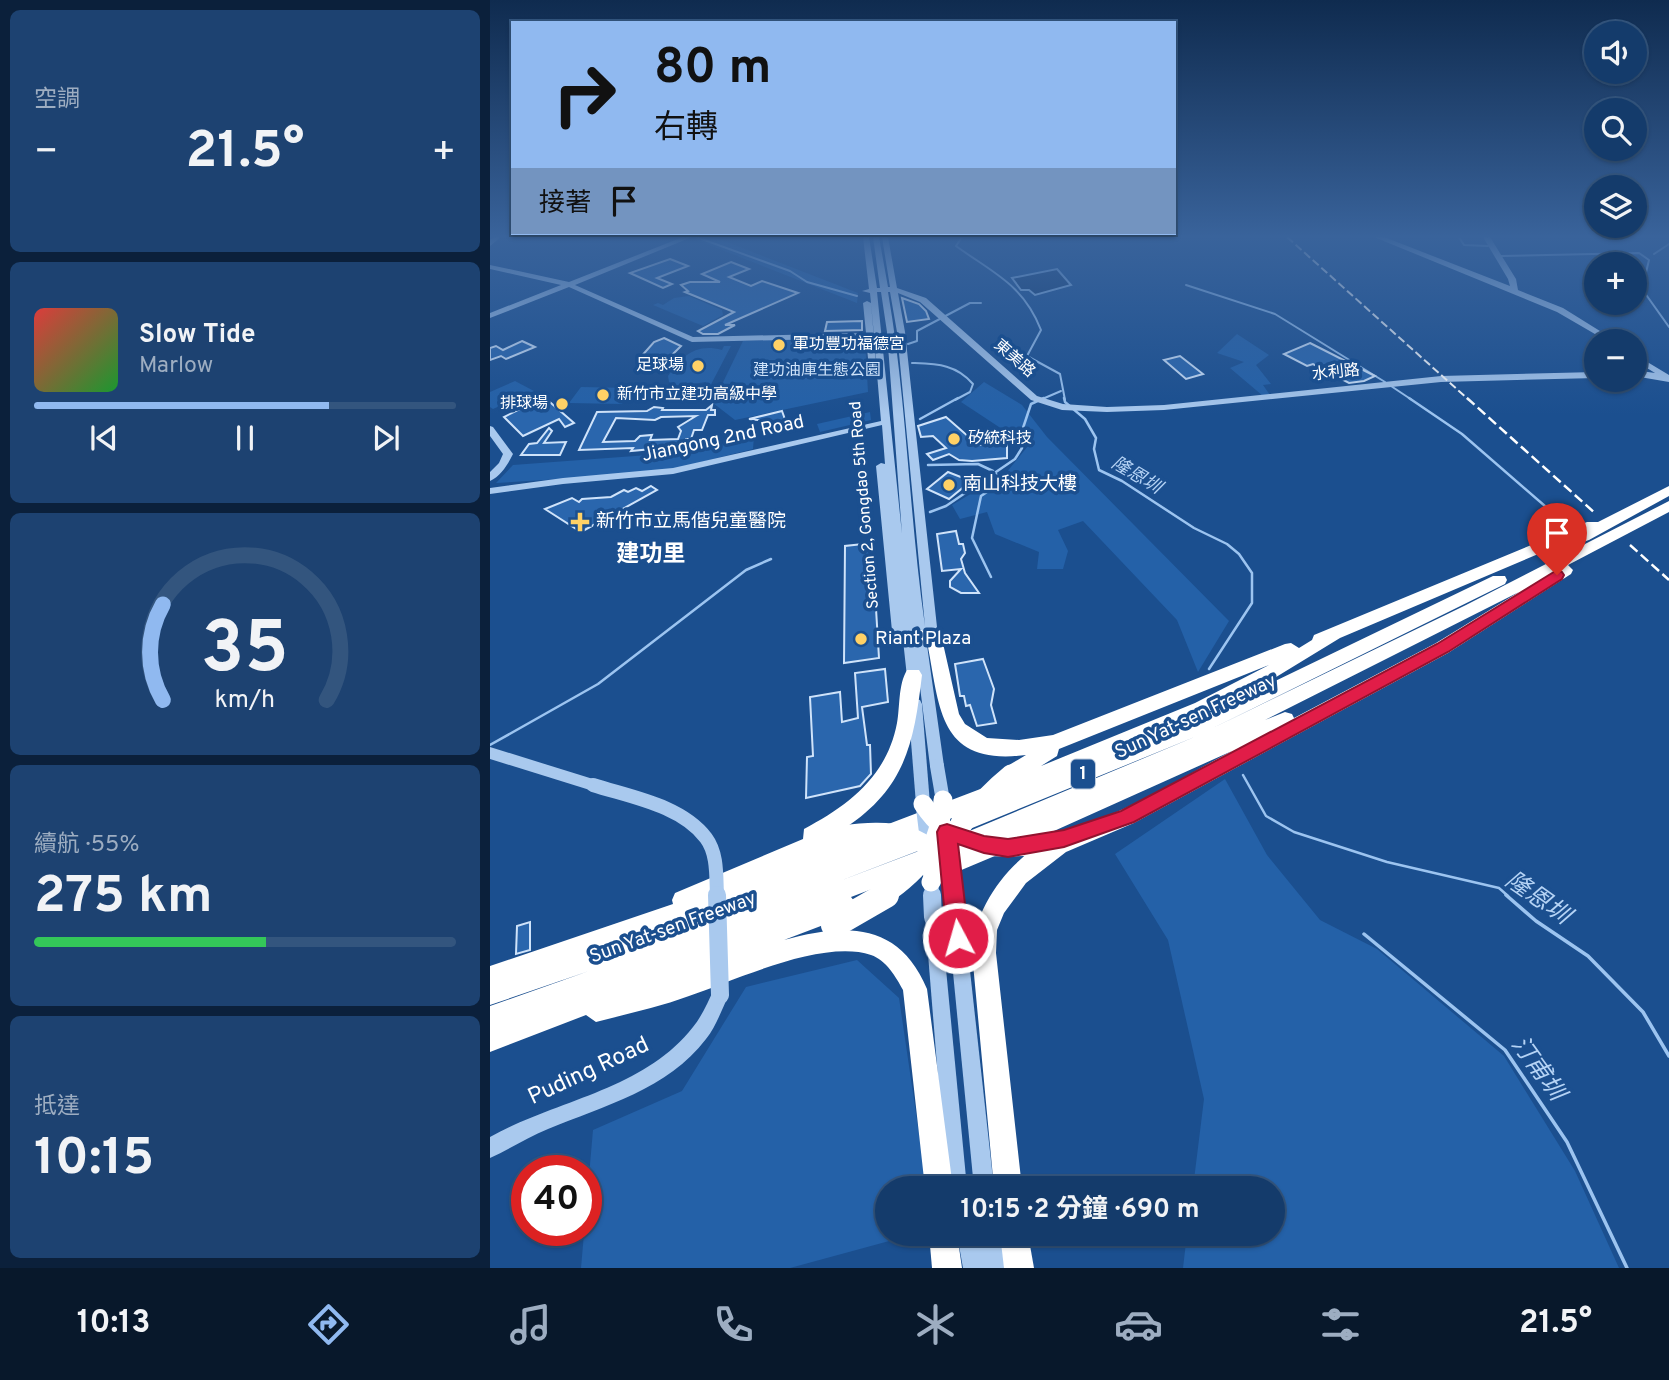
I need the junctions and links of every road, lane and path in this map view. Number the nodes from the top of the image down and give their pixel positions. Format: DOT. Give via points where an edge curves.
graph roads {
  1 [pos="538,296"];
  2 [pos="594,296"];
  3 [pos="873,296"];
  4 [pos="875,296"];
  5 [pos="876,296"];
  6 [pos="895,296"];
  7 [pos="913,296"];
  8 [pos="1527,296"];
  9 [pos="490,316"];
  10 [pos="1593,329"];
  11 [pos="870,335"];
  12 [pos="1647,365"];
  13 [pos="1647,375"];
  14 [pos="1584,376"];
  15 [pos="1669,379"];
  16 [pos="1065,408"];
  17 [pos="897,424"];
  18 [pos="879,426"];
  19 [pos="490,429"];
  20 [pos="912,446"];
  21 [pos="490,478"];
  22 [pos="490,493"];
  23 [pos="1663,498"];
  24 [pos="1635,524"];
  25 [pos="1332,636"];
  26 [pos="915,637"];
  27 [pos="913,675"];
  28 [pos="1385,678"];
  29 [pos="1068,739"];
  30 [pos="491,753"];
  31 [pos="919,771"];
  32 [pos="933,802"];
  33 [pos="1127,817"];
  34 [pos="940,843"];
  35 [pos="741,875"];
  36 [pos="941,881"];
  37 [pos="769,957"];
  38 [pos="498,975"];
  39 [pos="490,993"];
  40 [pos="497,1030"];
  41 [pos="490,1148"];
  42 [pos="950,1176"];
  43 [pos="951,1176"];
  44 [pos="982,1176"];
  45 [pos="1007,1176"];
  46 [pos="944,1246"];
  47 [pos="962,1246"];
  48 [pos="969,1246"];
  49 [pos="986,1246"];
  50 [pos="994,1246"];
  51 [pos="1016,1246"];
  52 [pos="947,1268"];
  53 [pos="965,1268"];
  54 [pos="973,1268"];
  55 [pos="988,1268"];
  56 [pos="998,1268"];
  57 [pos="1019,1268"];
  1 -- 9 [label="street"];
  2 -- 11 [label="street" via="692,340"];
  3 -- 11 [label="street, Section 2, Gongdao 5th Road"];
  4 -- 26 [label="street, Section 2, Gongdao 5th Road" via="891,481"];
  5 -- 17 [label="street, Section 2, Gongdao 5th Road" via="891,332"];
  6 -- 20 [label="street, Section 2, Gongdao 5th Road"];
  7 -- 16 [label="street, 東美路" via="923,300 1037,400"];
  8 -- 10 [label="street"];
  11 -- 18 [label="street, Section 2, Gongdao 5th Road"];
  12 -- 15 [label="street"];
  13 -- 15 [label="street"];
  14 -- 16 [label="street, 水利路" via="1442,379 1122,410"];
  17 -- 20 [label="street"];
  17 -- 26 [label="street, Section 2, Gongdao 5th Road"];
  18 -- 22 [label="street, Jiangong 2nd Road" via="674,476"];
  18 -- 26 [label="street, Section 2, Gongdao 5th Road" via="898,631"];
  19 -- 21 [label="street" via="508,454"];
  20 -- 26 [label="street, Section 2, Gongdao 5th Road" via="931,627"];
  23 -- 24 [label="highway, Sun Yat-sen Freeway / 1"];
  23 -- 25 [label="highway"];
  23 -- 39 [label="highway, Sun Yat-sen Freeway / 1" via="1191,730 783,893"];
  24 -- 28 [label="highway" via="1442,648"];
  24 -- 40 [label="highway, Sun Yat-sen Freeway / 1" via="1188,749 996,831"];
  25 -- 29 [label="highway"];
  25 -- 38 [label="highway" via="1190,712 1069,764 746,890"];
  26 -- 27 [label="street, Section 2, Gongdao 5th Road"];
  26 -- 29 [label="highway" via="936,643 951,715 959,729 973,739 1009,750"];
  26 -- 32 [label="street, Section 2, Gongdao 5th Road, bridge" via="937,766"];
  27 -- 31 [label="street, Section 2, Gongdao 5th Road"];
  27 -- 35 [label="highway" via="903,742 878,788 846,817"];
  28 -- 33 [label="highway"];
  28 -- 40 [label="highway" via="824,915"];
  29 -- 34 [label="highway, bridge" via="1011,774 973,806"];
  30 -- 41 [label="street, Puding Road, bridge" via="650,803 687,820 707,839 716,864 720,995 700,1032 677,1058 638,1082 510,1135"];
  31 -- 32 [label="street, Section 2, Gongdao 5th Road"];
  32 -- 34 [label="highway, bridge"];
  33 -- 34 [label="highway, bridge" via="1030,846"];
  33 -- 45 [label="highway" via="1043,855 1018,876 985,930 985,982"];
  34 -- 35 [label="highway, bridge" via="888,832 840,835"];
  34 -- 36 [label="highway, bridge"];
  34 -- 37 [label="highway, bridge" via="893,889 856,914"];
  35 -- 38 [label="highway"];
  36 -- 43 [label="street, bridge" via="933,917"];
  36 -- 44 [label="street" via="955,912"];
  37 -- 40 [label="highway" via="670,991"];
  37 -- 42 [label="highway" via="811,944 847,940 873,944 893,955 907,971 915,989"];
  46 -- 52 [label="highway"];
  47 -- 53 [label="street"];
  48 -- 54 [label="street"];
  49 -- 55 [label="street"];
  50 -- 56 [label="street"];
  51 -- 57 [label="highway"];
}
